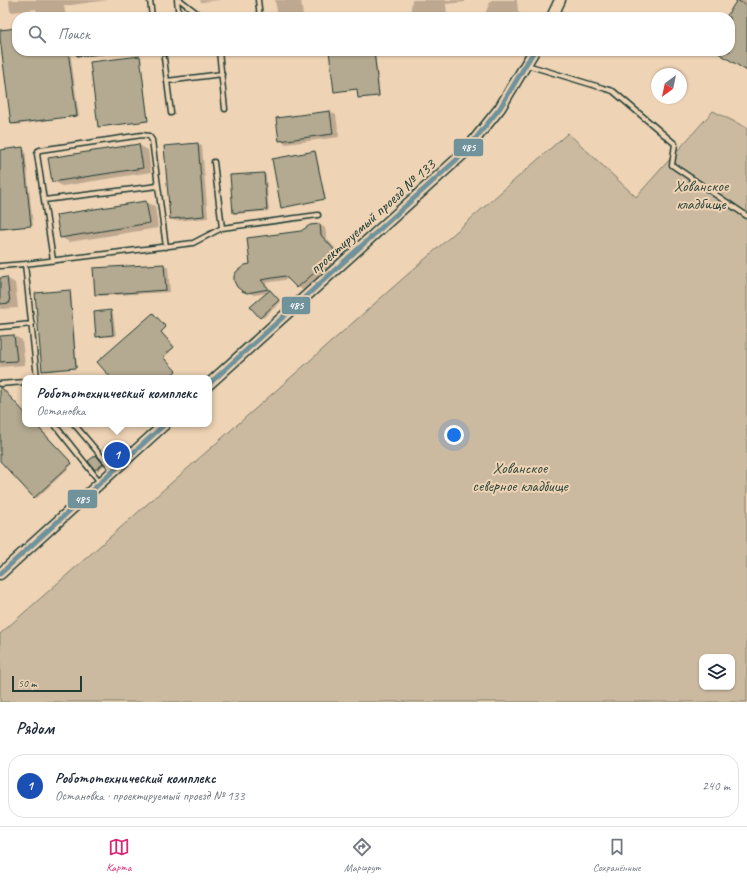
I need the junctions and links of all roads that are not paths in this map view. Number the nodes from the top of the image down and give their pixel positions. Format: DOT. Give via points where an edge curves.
graph roads {
  1 [pos="150,0"];
  2 [pos="178,0"];
  3 [pos="258,0"];
  4 [pos="560,0"];
  5 [pos="151,12"];
  6 [pos="179,12"];
  7 [pos="195,12"];
  8 [pos="259,12"];
  9 [pos="554,12"];
  10 [pos="220,56"];
  11 [pos="531,56"];
  12 [pos="164,58"];
  13 [pos="525,65"];
  14 [pos="222,74"];
  15 [pos="167,80"];
  16 [pos="225,109"];
  17 [pos="171,113"];
  18 [pos="214,162"];
  19 [pos="158,186"];
  20 [pos="44,200"];
  21 [pos="318,215"];
  22 [pos="747,216"];
  23 [pos="222,228"];
  24 [pos="166,246"];
  25 [pos="53,260"];
  26 [pos="25,264"];
  27 [pos="0,266"];
  28 [pos="32,324"];
  29 [pos="0,327"];
  30 [pos="37,375"];
  31 [pos="212,381"];
  32 [pos="22,382"];
  33 [pos="0,384"];
  34 [pos="56,427"];
  35 [pos="77,427"];
  36 [pos="162,427"];
  37 [pos="114,471"];
  38 [pos="100,483"];
  39 [pos="0,574"];
  1 -- 5 [label="lane"];
  2 -- 6 [label="lane"];
  2 -- 7 [label="lane"];
  3 -- 8 [label="lane"];
  4 -- 9 [label="street"];
  10 -- 14 [label="lane"];
  11 -- 13 [label="street, проектируемый проезд № 133"];
  12 -- 15 [label="lane"];
  13 -- 22 [label="lane" via="613,91 675,144 672,166"];
  13 -- 31 [label="street, проектируемый проезд № 133" via="500,108 464,153"];
  14 -- 15 [label="lane"];
  14 -- 16 [label="lane"];
  15 -- 17 [label="lane"];
  18 -- 23 [label="lane"];
  19 -- 20 [label="lane"];
  19 -- 20 [label="lane" via="152,140 149,136 142,135 38,151"];
  19 -- 24 [label="lane"];
  20 -- 25 [label="lane"];
  21 -- 23 [label="lane"];
  23 -- 24 [label="lane" via="193,243"];
  24 -- 25 [label="lane"];
  25 -- 26 [label="lane"];
  26 -- 27 [label="lane"];
  26 -- 28 [label="lane"];
  28 -- 29 [label="lane"];
  28 -- 30 [label="lane"];
  32 -- 33 [label="lane"];
  34 -- 38 [label="lane"];
  35 -- 37 [label="lane"];
  36 -- 37 [label="street"];
  37 -- 38 [label="street"];
  38 -- 39 [label="street"];
}
